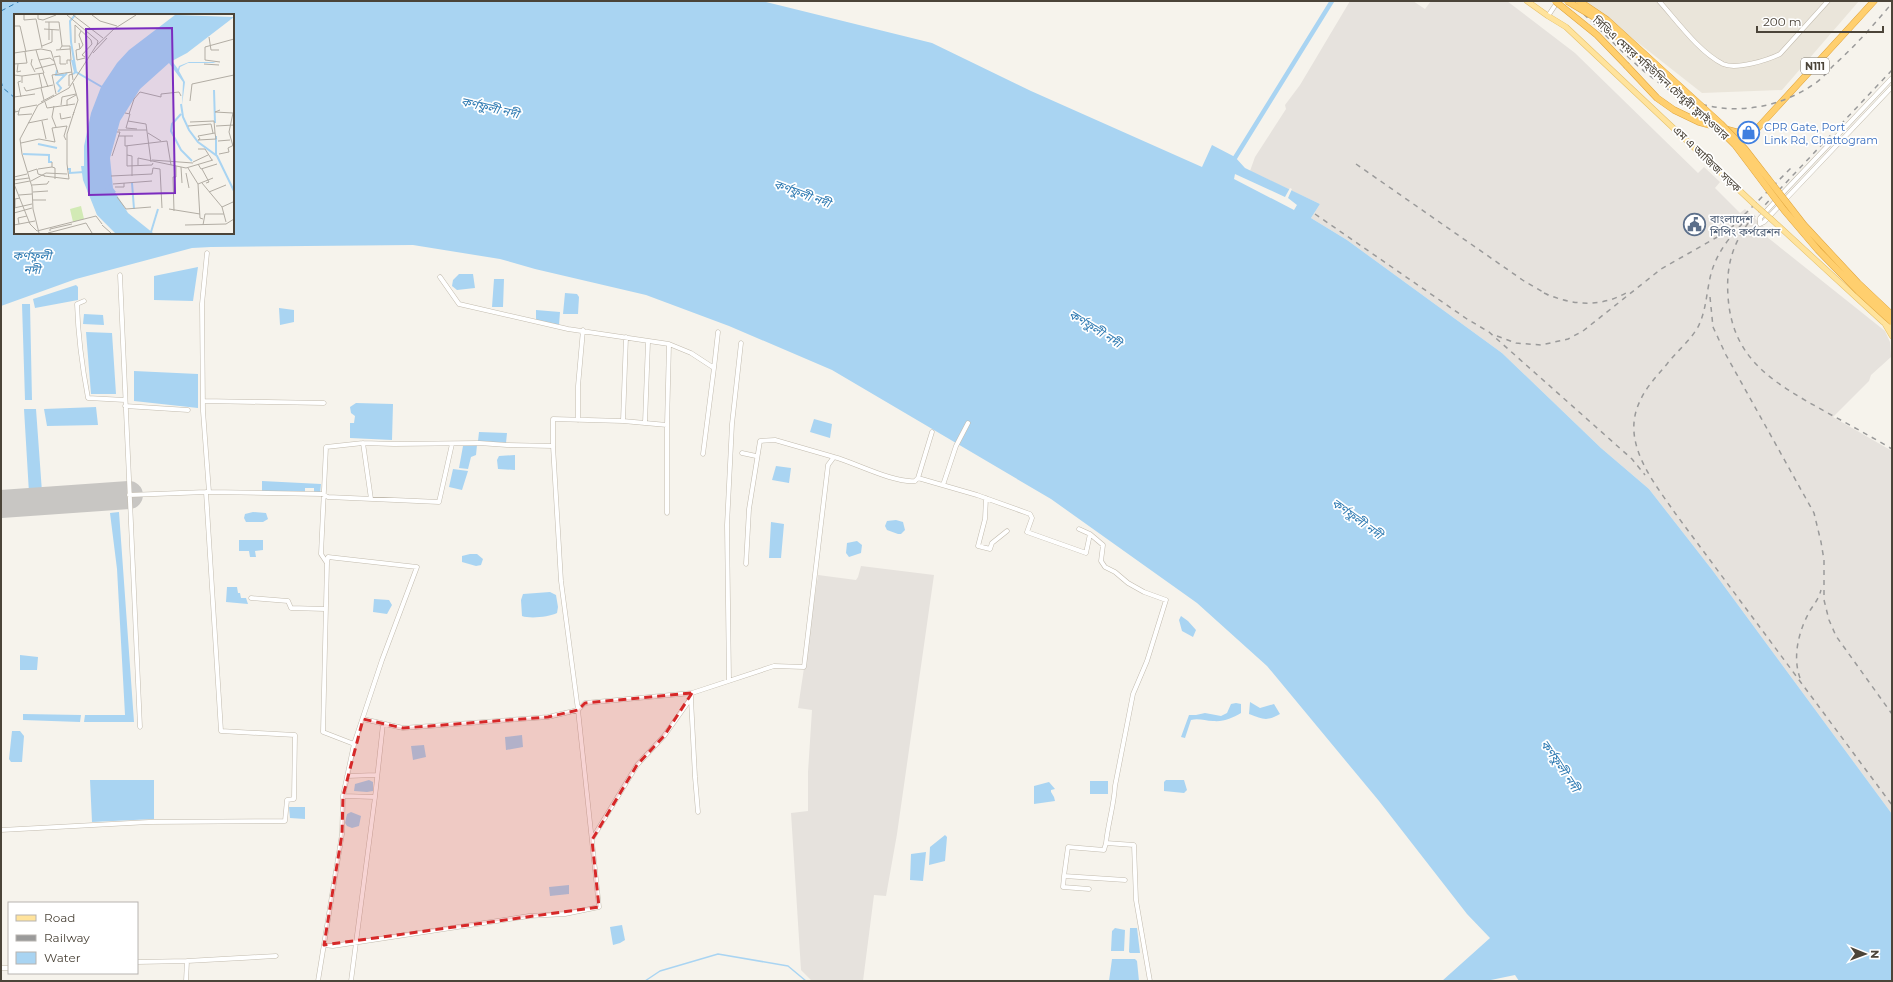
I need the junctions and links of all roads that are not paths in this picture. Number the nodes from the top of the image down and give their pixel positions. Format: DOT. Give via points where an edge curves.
graph roads {
  1 [pos="1527,1"];
  2 [pos="1557,1"];
  3 [pos="1567,1"];
  4 [pos="1580,1"];
  5 [pos="1659,1"];
  6 [pos="1828,1"];
  7 [pos="1874,1"];
  8 [pos="1548,16"];
  9 [pos="1892,78"];
  10 [pos="1892,87"];
  11 [pos="207,252"];
  12 [pos="120,275"];
  13 [pos="440,277"];
  14 [pos="84,302"];
  15 [pos="1892,315"];
  16 [pos="1883,322"];
  17 [pos="1892,322"];
  18 [pos="1892,328"];
  19 [pos="583,330"];
  20 [pos="718,332"];
  21 [pos="1892,336"];
  22 [pos="626,337"];
  23 [pos="648,342"];
  24 [pos="741,343"];
  25 [pos="669,344"];
  26 [pos="714,368"];
  27 [pos="125,400"];
  28 [pos="203,401"];
  29 [pos="324,403"];
  30 [pos="125,406"];
  31 [pos="188,410"];
  32 [pos="578,420"];
  33 [pos="623,421"];
  34 [pos="645,423"];
  35 [pos="968,423"];
  36 [pos="667,425"];
  37 [pos="932,432"];
  38 [pos="363,442"];
  39 [pos="452,444"];
  40 [pos="553,446"];
  41 [pos="742,453"];
  42 [pos="703,454"];
  43 [pos="756,456"];
  44 [pos="834,457"];
  45 [pos="918,478"];
  46 [pos="943,485"];
  47 [pos="207,492"];
  48 [pos="322,494"];
  49 [pos="129,495"];
  50 [pos="986,498"];
  51 [pos="370,499"];
  52 [pos="667,513"];
  53 [pos="1079,529"];
  54 [pos="1007,531"];
  55 [pos="1090,534"];
  56 [pos="327,563"];
  57 [pos="746,564"];
  58 [pos="251,598"];
  59 [pos="325,608"];
  60 [pos="729,681"];
  61 [pos="691,696"];
  62 [pos="578,710"];
  63 [pos="363,718"];
  64 [pos="383,724"];
  65 [pos="140,727"];
  66 [pos="354,744"];
  67 [pos="376,775"];
  68 [pos="347,776"];
  69 [pos="343,796"];
  70 [pos="375,797"];
  71 [pos="698,812"];
  72 [pos="1,830"];
  73 [pos="592,840"];
  74 [pos="1106,843"];
  75 [pos="1064,876"];
  76 [pos="1126,880"];
  77 [pos="1089,889"];
  78 [pos="355,943"];
  79 [pos="324,945"];
  80 [pos="276,956"];
  81 [pos="187,961"];
  82 [pos="138,962"];
  83 [pos="186,981"];
  84 [pos="318,981"];
  85 [pos="351,981"];
  86 [pos="1150,981"];
  1 -- 8 [label="main road, এম এ আজিজ সড়ক"];
  2 -- 7 [label="highway, N111, bridge" via="1597,35 1656,98 1699,122 1736,132 1755,131"];
  2 -- 8 [label="street"];
  3 -- 17 [label="highway, সিডিএ মেয়র মহিউদ্দিন চৌধুরী ফ্লাইওভার, bridge" via="1599,20 1705,115 1735,145 1818,250"];
  4 -- 15 [label="highway, bridge" via="1607,20 1721,124 1745,149 1804,225"];
  5 -- 6 [label="street" via="1702,48 1724,65 1740,66 1771,59 1780,54"];
  8 -- 16 [label="main road, এম এ আজিজ সড়ক, bridge" via="1566,27"];
  9 -- 10 [label="street" via="1760,218 1760,224"];
  11 -- 28 [label="street" via="202,304"];
  12 -- 27 [label="street"];
  13 -- 19 [label="street" via="459,304 568,329"];
  14 -- 27 [label="street" via="77,304 78,331 80,360 88,398"];
  16 -- 18 [label="main road, এম এ আজিজ সড়ক"];
  16 -- 21 [label="main road, এম এ আজিজ সড়ক"];
  19 -- 22 [label="street"];
  19 -- 32 [label="street"];
  20 -- 26 [label="street"];
  22 -- 23 [label="street"];
  22 -- 33 [label="street"];
  23 -- 25 [label="street"];
  23 -- 34 [label="street"];
  24 -- 60 [label="street" via="732,424 727,525"];
  25 -- 26 [label="street" via="691,353"];
  25 -- 36 [label="street"];
  26 -- 42 [label="street"];
  27 -- 30 [label="street"];
  28 -- 29 [label="street"];
  28 -- 47 [label="street"];
  30 -- 31 [label="street"];
  30 -- 49 [label="street"];
  32 -- 33 [label="street"];
  32 -- 40 [label="street" via="553,420"];
  33 -- 34 [label="street"];
  34 -- 36 [label="street"];
  35 -- 46 [label="street" via="956,446"];
  36 -- 52 [label="street"];
  37 -- 45 [label="street"];
  38 -- 39 [label="street"];
  38 -- 48 [label="street" via="326,447"];
  38 -- 51 [label="street"];
  39 -- 40 [label="street"];
  39 -- 51 [label="street" via="439,502"];
  40 -- 62 [label="street" via="561,581"];
  41 -- 43 [label="street"];
  43 -- 44 [label="street" via="760,441 775,440"];
  43 -- 57 [label="street" via="749,509"];
  44 -- 45 [label="street" via="906,481 913,482"];
  44 -- 60 [label="street" via="828,465 804,668 774,666"];
  45 -- 46 [label="street"];
  46 -- 50 [label="street"];
  47 -- 48 [label="street"];
  47 -- 49 [label="street"];
  47 -- 72 [label="street" via="221,731 295,735 294,799 287,800 285,821 149,822"];
  48 -- 51 [label="street" via="328,497"];
  48 -- 56 [label="street" via="324,498 321,554"];
  49 -- 65 [label="street"];
  50 -- 54 [label="street" via="985,519 978,546 990,549 992,543"];
  50 -- 55 [label="street" via="1030,514 1032,518 1027,532 1086,553"];
  53 -- 55 [label="street"];
  55 -- 74 [label="street" via="1103,545 1101,561 1105,567 1144,592 1166,600 1147,661 1133,694 1114,802 1108,820"];
  56 -- 59 [label="street"];
  56 -- 63 [label="street" via="328,557 417,566"];
  58 -- 59 [label="street" via="288,601 291,608"];
  59 -- 66 [label="street" via="323,732"];
  60 -- 61 [label="street"];
  61 -- 62 [label="street" via="586,703"];
  61 -- 71 [label="street"];
  61 -- 73 [label="street" via="664,736 637,765"];
  62 -- 64 [label="street" via="548,717 403,728"];
  62 -- 73 [label="street"];
  63 -- 64 [label="street"];
  63 -- 66 [label="street"];
  64 -- 67 [label="street"];
  66 -- 68 [label="street"];
  67 -- 68 [label="street"];
  67 -- 70 [label="street"];
  68 -- 69 [label="street"];
  69 -- 70 [label="street"];
  69 -- 79 [label="street" via="342,834"];
  70 -- 78 [label="street"];
  73 -- 78 [label="street" via="599,907"];
  74 -- 75 [label="street" via="1104,850 1068,847"];
  74 -- 86 [label="street" via="1134,845 1136,900"];
  75 -- 76 [label="street"];
  75 -- 77 [label="street" via="1063,887"];
  78 -- 79 [label="street"];
  78 -- 85 [label="street"];
  79 -- 84 [label="street"];
  80 -- 81 [label="street"];
  81 -- 82 [label="street"];
  81 -- 83 [label="street"];
}
